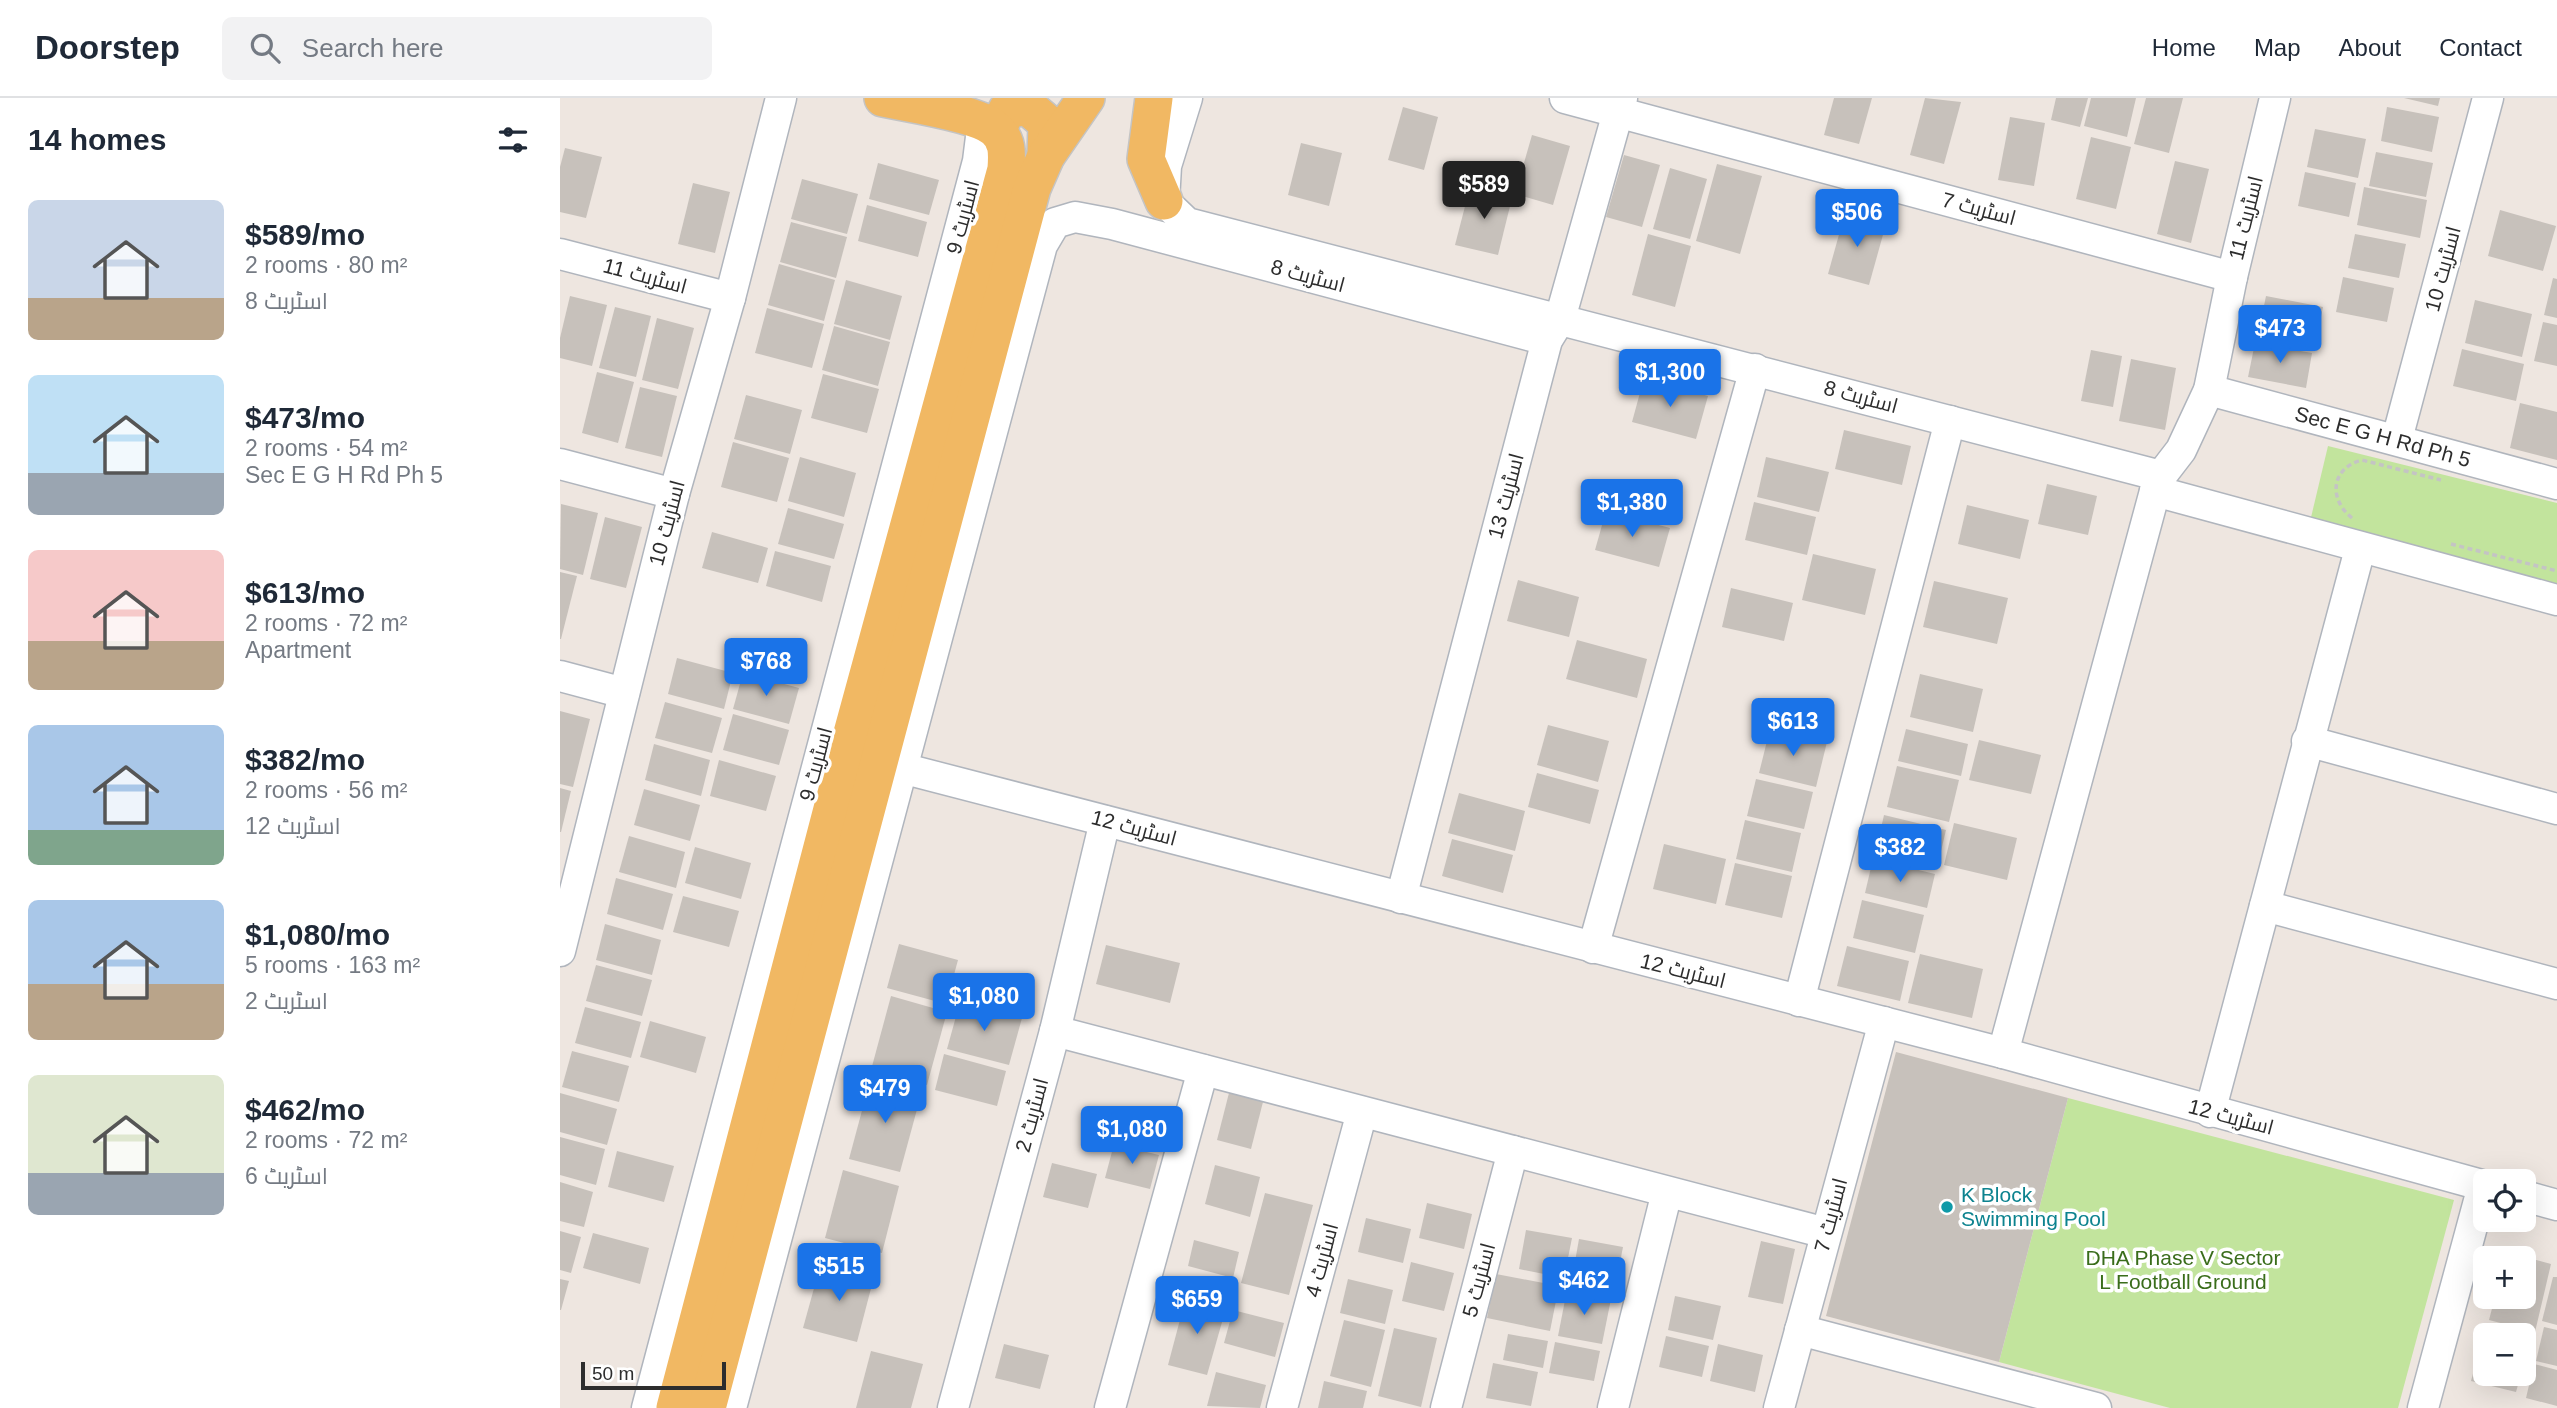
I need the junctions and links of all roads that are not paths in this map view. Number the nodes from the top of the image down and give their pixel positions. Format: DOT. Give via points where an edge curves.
graph roads {
  1 [pos="781,98"];
  2 [pos="883,98"];
  3 [pos="1086,98"];
  4 [pos="1153,98"];
  5 [pos="1188,98"];
  6 [pos="1565,98"];
  7 [pos="2275,98"];
  8 [pos="2488,98"];
  9 [pos="1620,105"];
  10 [pos="990,125"];
  11 [pos="1046,156"];
  12 [pos="1157,218"];
  13 [pos="560,254"];
  14 [pos="2232,276"];
  15 [pos="730,298"];
  16 [pos="1554,330"];
  17 [pos="1755,369"];
  18 [pos="2208,390"];
  19 [pos="1950,421"];
  20 [pos="2397,439"];
  21 [pos="560,464"];
  22 [pos="2158,484"];
  23 [pos="2557,484"];
  24 [pos="674,494"];
  25 [pos="2362,535"];
  26 [pos="2557,600"];
  27 [pos="560,676"];
  28 [pos="624,693"];
  29 [pos="2307,741"];
  30 [pos="891,765"];
  31 [pos="2557,809"];
  32 [pos="1105,821"];
  33 [pos="568,891"];
  34 [pos="1401,898"];
  35 [pos="2265,906"];
  36 [pos="1593,948"];
  37 [pos="560,951"];
  38 [pos="2557,984"];
  39 [pos="1799,1001"];
  40 [pos="1884,1022"];
  41 [pos="1055,1031"];
  42 [pos="2003,1053"];
  43 [pos="1203,1070"];
  44 [pos="1362,1112"];
  45 [pos="2210,1112"];
  46 [pos="1513,1152"];
  47 [pos="2473,1183"];
  48 [pos="1667,1192"];
  49 [pos="2536,1199"];
  50 [pos="2557,1205"];
  51 [pos="2473,1226"];
  52 [pos="1826,1233"];
  53 [pos="1800,1330"];
  54 [pos="1994,1395"];
  55 [pos="647,1408"];
  56 [pos="675,1408"];
  57 [pos="707,1408"];
  58 [pos="732,1408"];
  59 [pos="953,1408"];
  60 [pos="1110,1408"];
  61 [pos="1282,1408"];
  62 [pos="1446,1408"];
  63 [pos="1613,1408"];
  64 [pos="1779,1408"];
  65 [pos="2096,1408"];
  66 [pos="2423,1408"];
  1 -- 15 [label="street, اسٹریٹ 10"];
  2 -- 10 [label="main road"];
  3 -- 11 [label="main road"];
  4 -- 12 [label="main road" via="1146,159"];
  5 -- 12 [label="street" via="1166,166"];
  6 -- 9 [label="street, اسٹریٹ 7"];
  7 -- 14 [label="street, اسٹریٹ 11"];
  8 -- 20 [label="street, اسٹریٹ 10"];
  9 -- 14 [label="street, اسٹریٹ 7"];
  9 -- 16 [label="street, اسٹریٹ 13"];
  10 -- 11 [label="main road" via="1007,110 1027,106 1046,122"];
  10 -- 55 [label="street, اسٹریٹ 9"];
  10 -- 56 [label="main road" via="1008,149 1006,169"];
  11 -- 30 [label="main road" via="1028,201"];
  12 -- 16 [label="street, اسٹریٹ 8"];
  12 -- 30 [label="street" via="1075,217 1055,223 1045,238"];
  13 -- 15 [label="street, اسٹریٹ 11"];
  14 -- 18 [label="street, اسٹریٹ 11"];
  15 -- 24 [label="street, اسٹریٹ 10"];
  16 -- 17 [label="street, اسٹریٹ 8"];
  16 -- 34 [label="street, اسٹریٹ 13"];
  17 -- 19 [label="street, اسٹریٹ 8"];
  17 -- 36 [label="street"];
  18 -- 20 [label="street, Sec E G H Rd Ph 5"];
  18 -- 22 [label="street, اسٹریٹ 11" via="2181,450"];
  19 -- 22 [label="street, اسٹریٹ 8"];
  19 -- 39 [label="street"];
  20 -- 23 [label="street, Sec E G H Rd Ph 5"];
  21 -- 24 [label="street"];
  22 -- 25 [label="street, اسٹریٹ 8"];
  22 -- 42 [label="street"];
  24 -- 28 [label="street, اسٹریٹ 10"];
  25 -- 26 [label="street, اسٹریٹ 8"];
  25 -- 29 [label="street"];
  27 -- 28 [label="street"];
  28 -- 33 [label="street, اسٹریٹ 10"];
  29 -- 31 [label="street"];
  29 -- 35 [label="street"];
  30 -- 32 [label="street, اسٹریٹ 12"];
  30 -- 57 [label="main road"];
  30 -- 58 [label="street"];
  32 -- 34 [label="street, اسٹریٹ 12"];
  32 -- 41 [label="street, اسٹریٹ 2"];
  33 -- 37 [label="street, اسٹریٹ 10"];
  34 -- 36 [label="street, اسٹریٹ 12"];
  35 -- 38 [label="street"];
  35 -- 45 [label="street"];
  36 -- 39 [label="street, اسٹریٹ 12"];
  39 -- 40 [label="street, اسٹریٹ 12"];
  40 -- 42 [label="street, اسٹریٹ 12"];
  40 -- 52 [label="street, اسٹریٹ 7"];
  41 -- 43 [label="street"];
  41 -- 59 [label="street, اسٹریٹ 2"];
  42 -- 45 [label="street, اسٹریٹ 12"];
  43 -- 44 [label="street"];
  43 -- 60 [label="street"];
  44 -- 46 [label="street"];
  44 -- 61 [label="street, اسٹریٹ 4"];
  45 -- 47 [label="street, اسٹریٹ 12"];
  46 -- 48 [label="street"];
  46 -- 62 [label="street, اسٹریٹ 5"];
  48 -- 52 [label="street"];
  48 -- 63 [label="street"];
  49 -- 50 [label="street"];
  51 -- 66 [label="street"];
  52 -- 53 [label="street, اسٹریٹ 7"];
  53 -- 54 [label="street"];
  53 -- 64 [label="street, اسٹریٹ 7"];
  54 -- 65 [label="street"];
}
